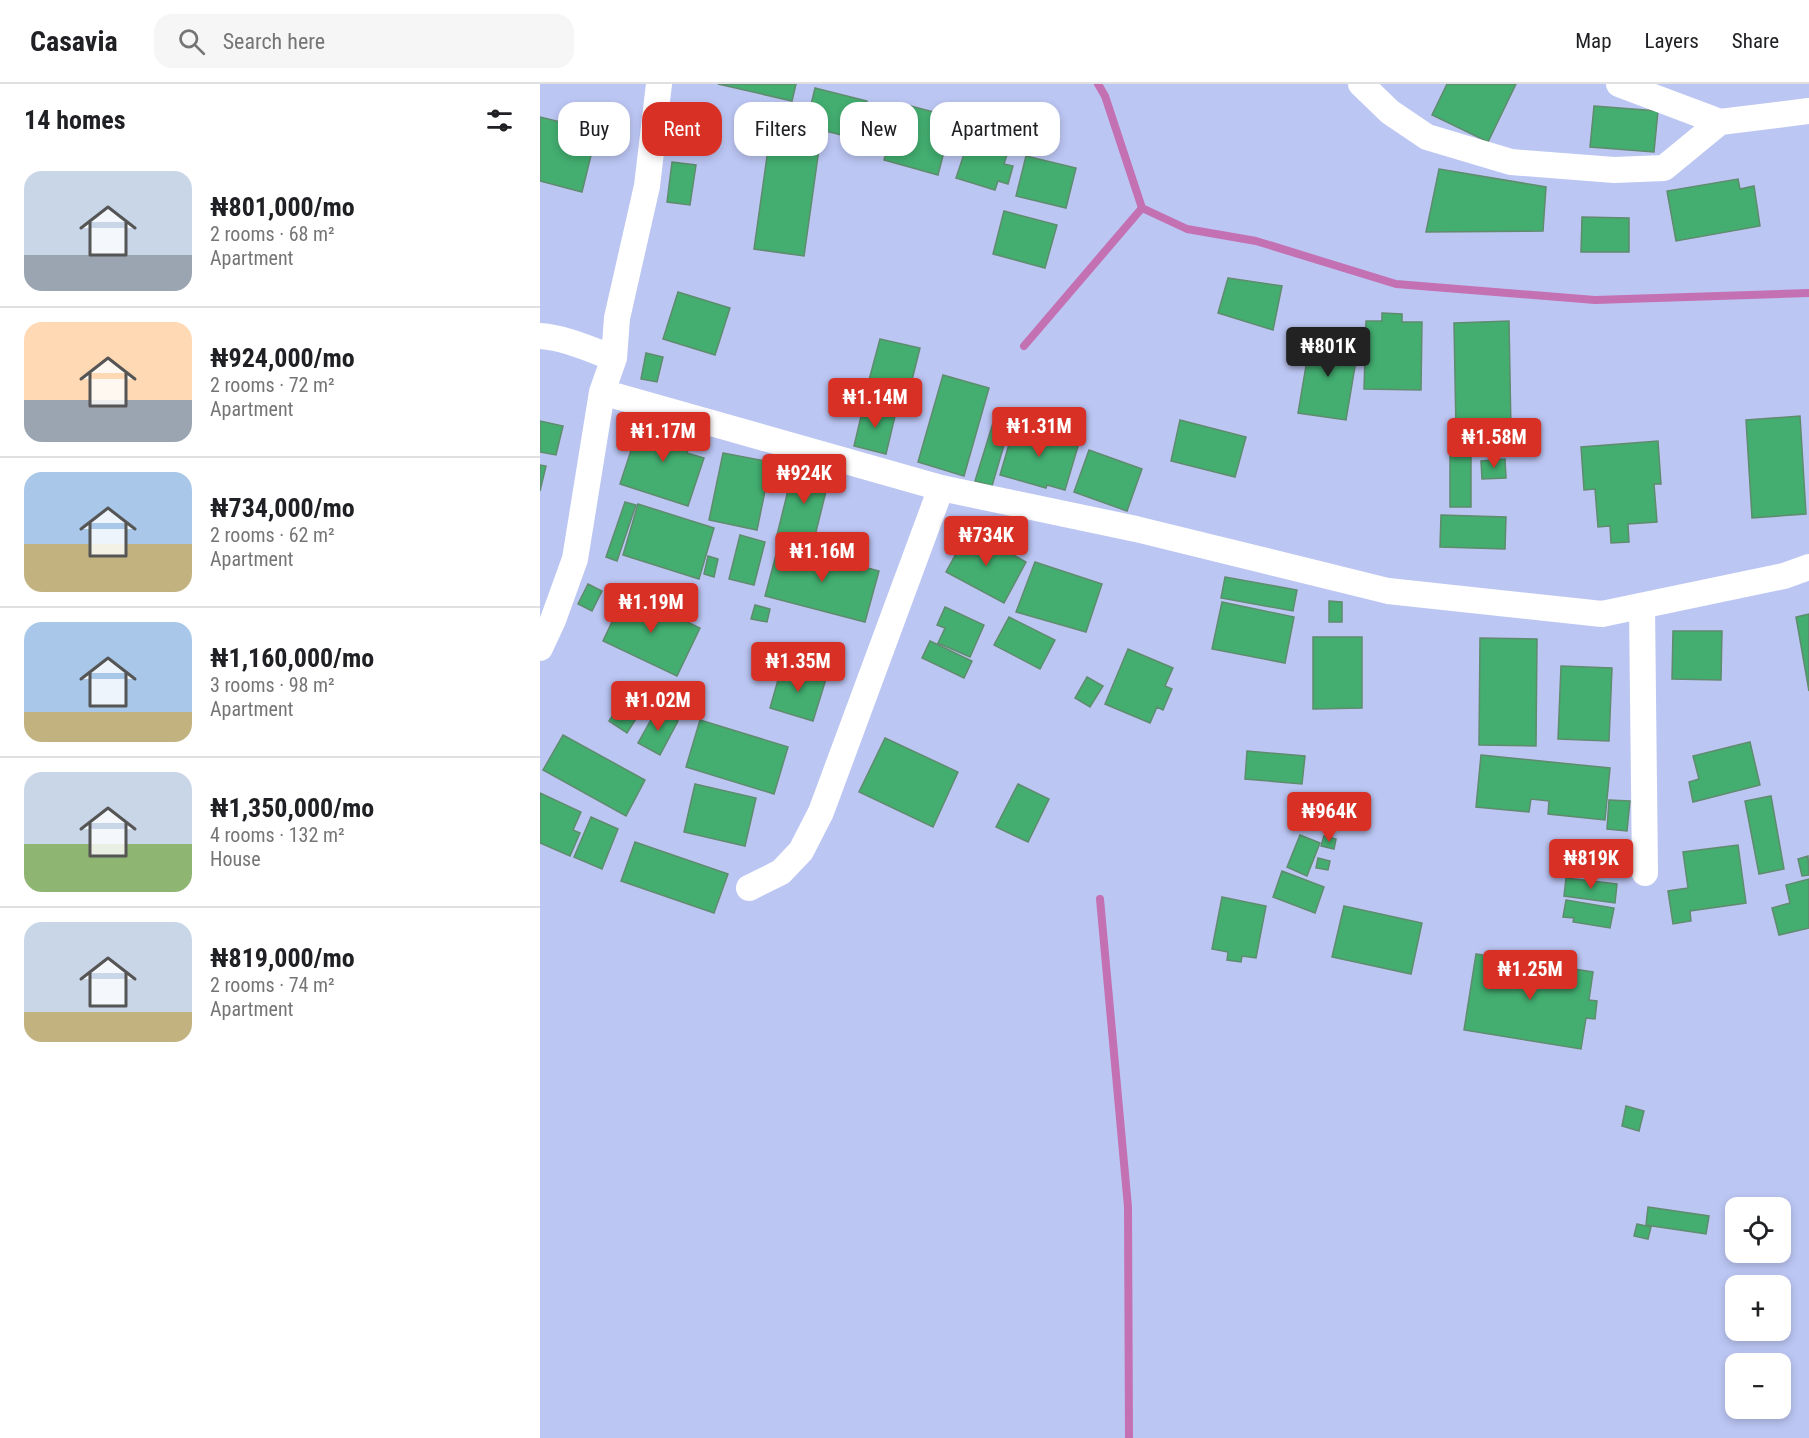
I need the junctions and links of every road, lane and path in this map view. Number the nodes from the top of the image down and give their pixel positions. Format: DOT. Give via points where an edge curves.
graph roads {
  1 [pos="659,84"];
  2 [pos="1361,84"];
  3 [pos="1619,84"];
  4 [pos="1809,111"];
  5 [pos="1720,122"];
  6 [pos="540,336"];
  7 [pos="614,358"];
  8 [pos="602,393"];
  9 [pos="941,488"];
  10 [pos="1809,567"];
  11 [pos="1642,606"];
  12 [pos="540,648"];
  13 [pos="1645,873"];
  14 [pos="749,888"];
  1 -- 7 [label="street" via="646,186 616,318"];
  2 -- 5 [label="street" via="1390,112 1427,137 1511,162 1614,170 1664,168"];
  3 -- 5 [label="street"];
  4 -- 5 [label="street"];
  6 -- 7 [label="street" via="574,342"];
  7 -- 8 [label="street"];
  8 -- 9 [label="street"];
  8 -- 12 [label="street" via="575,559"];
  9 -- 11 [label="street" via="1136,529 1388,591 1602,614"];
  9 -- 14 [label="street" via="821,812 801,851 788,865"];
  10 -- 11 [label="street" via="1784,576"];
  11 -- 13 [label="street"];
}
